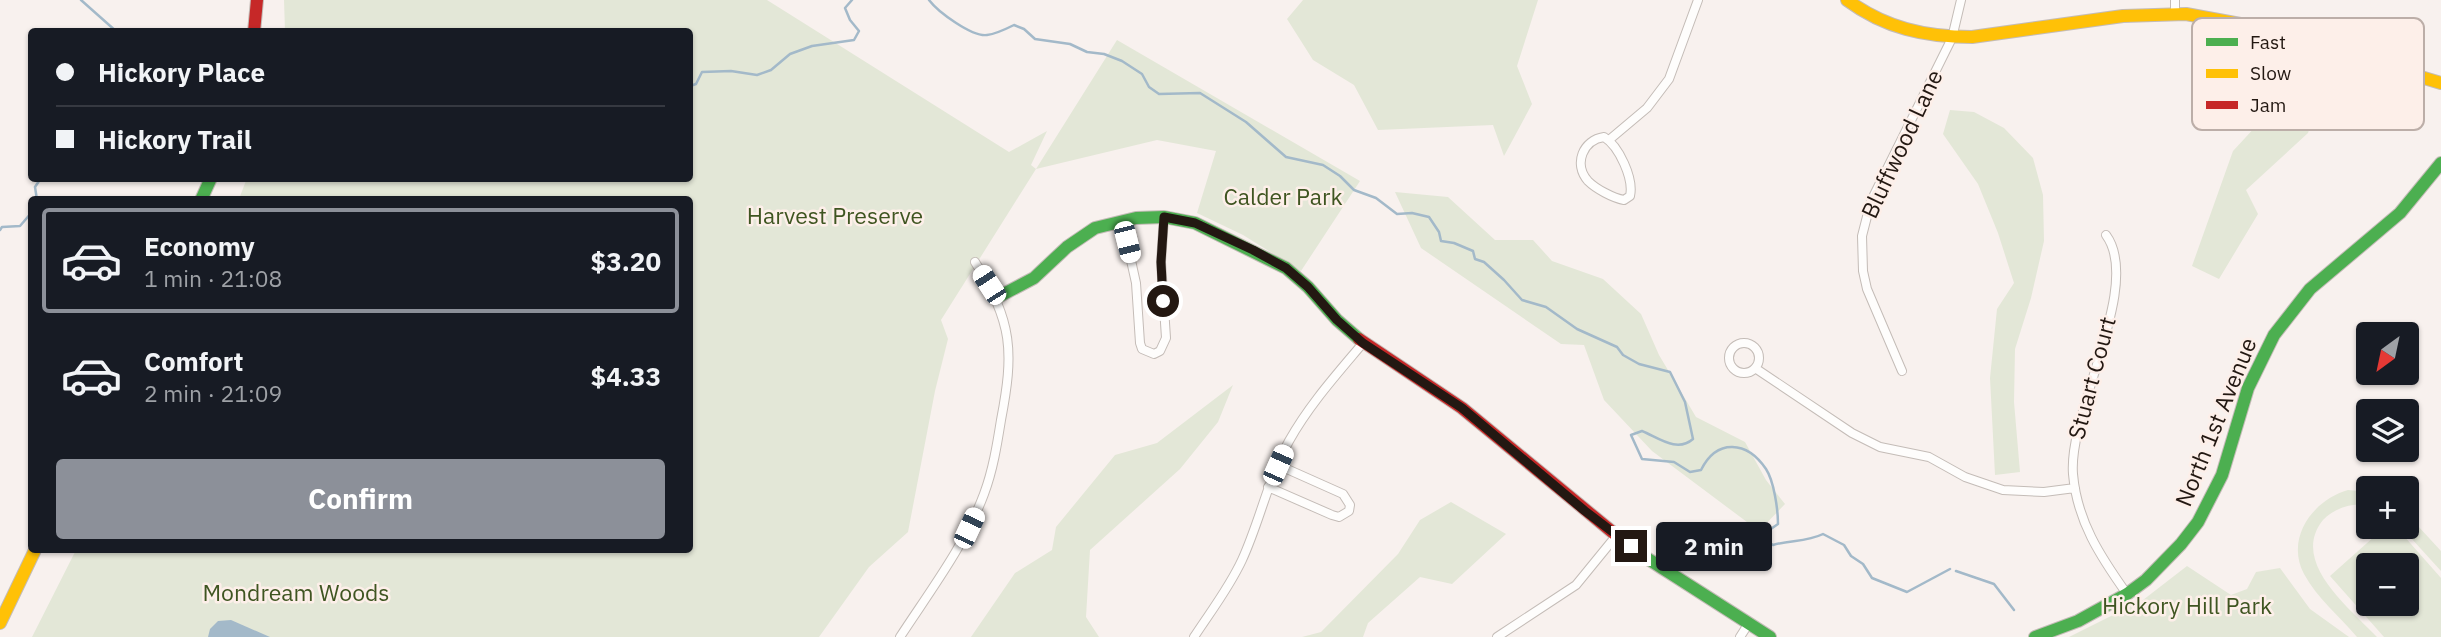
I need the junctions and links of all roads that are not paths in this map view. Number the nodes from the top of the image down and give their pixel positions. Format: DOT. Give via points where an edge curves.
graph roads {
  1 [pos="257,0"];
  2 [pos="1698,0"];
  3 [pos="1847,0"];
  4 [pos="1961,0"];
  5 [pos="2175,7"];
  6 [pos="2220,18"];
  7 [pos="254,28"];
  8 [pos="1952,38"];
  9 [pos="2424,78"];
  10 [pos="2441,83"];
  11 [pos="1609,140"];
  12 [pos="2441,163"];
  13 [pos="1164,217"];
  14 [pos="1122,220"];
  15 [pos="2106,234"];
  16 [pos="975,262"];
  17 [pos="996,298"];
  18 [pos="1363,343"];
  19 [pos="1755,368"];
  20 [pos="1902,371"];
  21 [pos="1278,465"];
  22 [pos="1268,487"];
  23 [pos="2075,488"];
  24 [pos="1616,536"];
  25 [pos="34,553"];
  26 [pos="2127,594"];
  27 [pos="0,623"];
  28 [pos="1749,624"];
  29 [pos="900,637"];
  30 [pos="1194,637"];
  31 [pos="1497,637"];
  32 [pos="1740,637"];
  33 [pos="1770,637"];
  34 [pos="2035,637"];
  1 -- 7 [label="main road"];
  2 -- 11 [label="street" via="1677,61 1658,96"];
  3 -- 8 [label="main road" via="1899,29"];
  4 -- 8 [label="street, Bluffwood Lane"];
  5 -- 6 [label="main road"];
  5 -- 8 [label="main road"];
  8 -- 20 [label="street, Bluffwood Lane" via="1871,201 1862,236 1867,289"];
  9 -- 10 [label="main road"];
  11 -- 11 [label="street" via="1596,138 1586,145 1581,154 1582,171 1594,185 1624,200 1632,189"];
  12 -- 26 [label="main road, North 1st Avenue" via="2400,213 2318,281 2292,310 2254,375 2204,512 2166,561"];
  13 -- 14 [label="main road"];
  13 -- 14 [label="street" via="1161,272 1166,338 1154,354 1140,343 1136,283"];
  13 -- 18 [label="main road" via="1195,223 1286,268"];
  14 -- 17 [label="main road" via="1095,228 1034,278"];
  15 -- 23 [label="street, Stuart Court" via="2115,251 2115,285 2076,435"];
  16 -- 17 [label="street"];
  17 -- 29 [label="street" via="1005,323 1010,363 988,481 969,528"];
  18 -- 21 [label="street" via="1299,423"];
  18 -- 24 [label="main road" via="1462,408"];
  19 -- 23 [label="street" via="1880,447 1929,457 1965,477 2003,490"];
  21 -- 22 [label="street"];
  21 -- 22 [label="street" via="1343,494 1349,511 1339,517 1332,515"];
  22 -- 30 [label="street" via="1241,562"];
  23 -- 26 [label="street, Stuart Court" via="2092,541"];
  24 -- 28 [label="main road"];
  24 -- 31 [label="street" via="1576,585"];
  25 -- 27 [label="main road"];
  26 -- 34 [label="main road, North 1st Avenue" via="2078,621"];
  28 -- 32 [label="street"];
  28 -- 33 [label="main road"];
}
